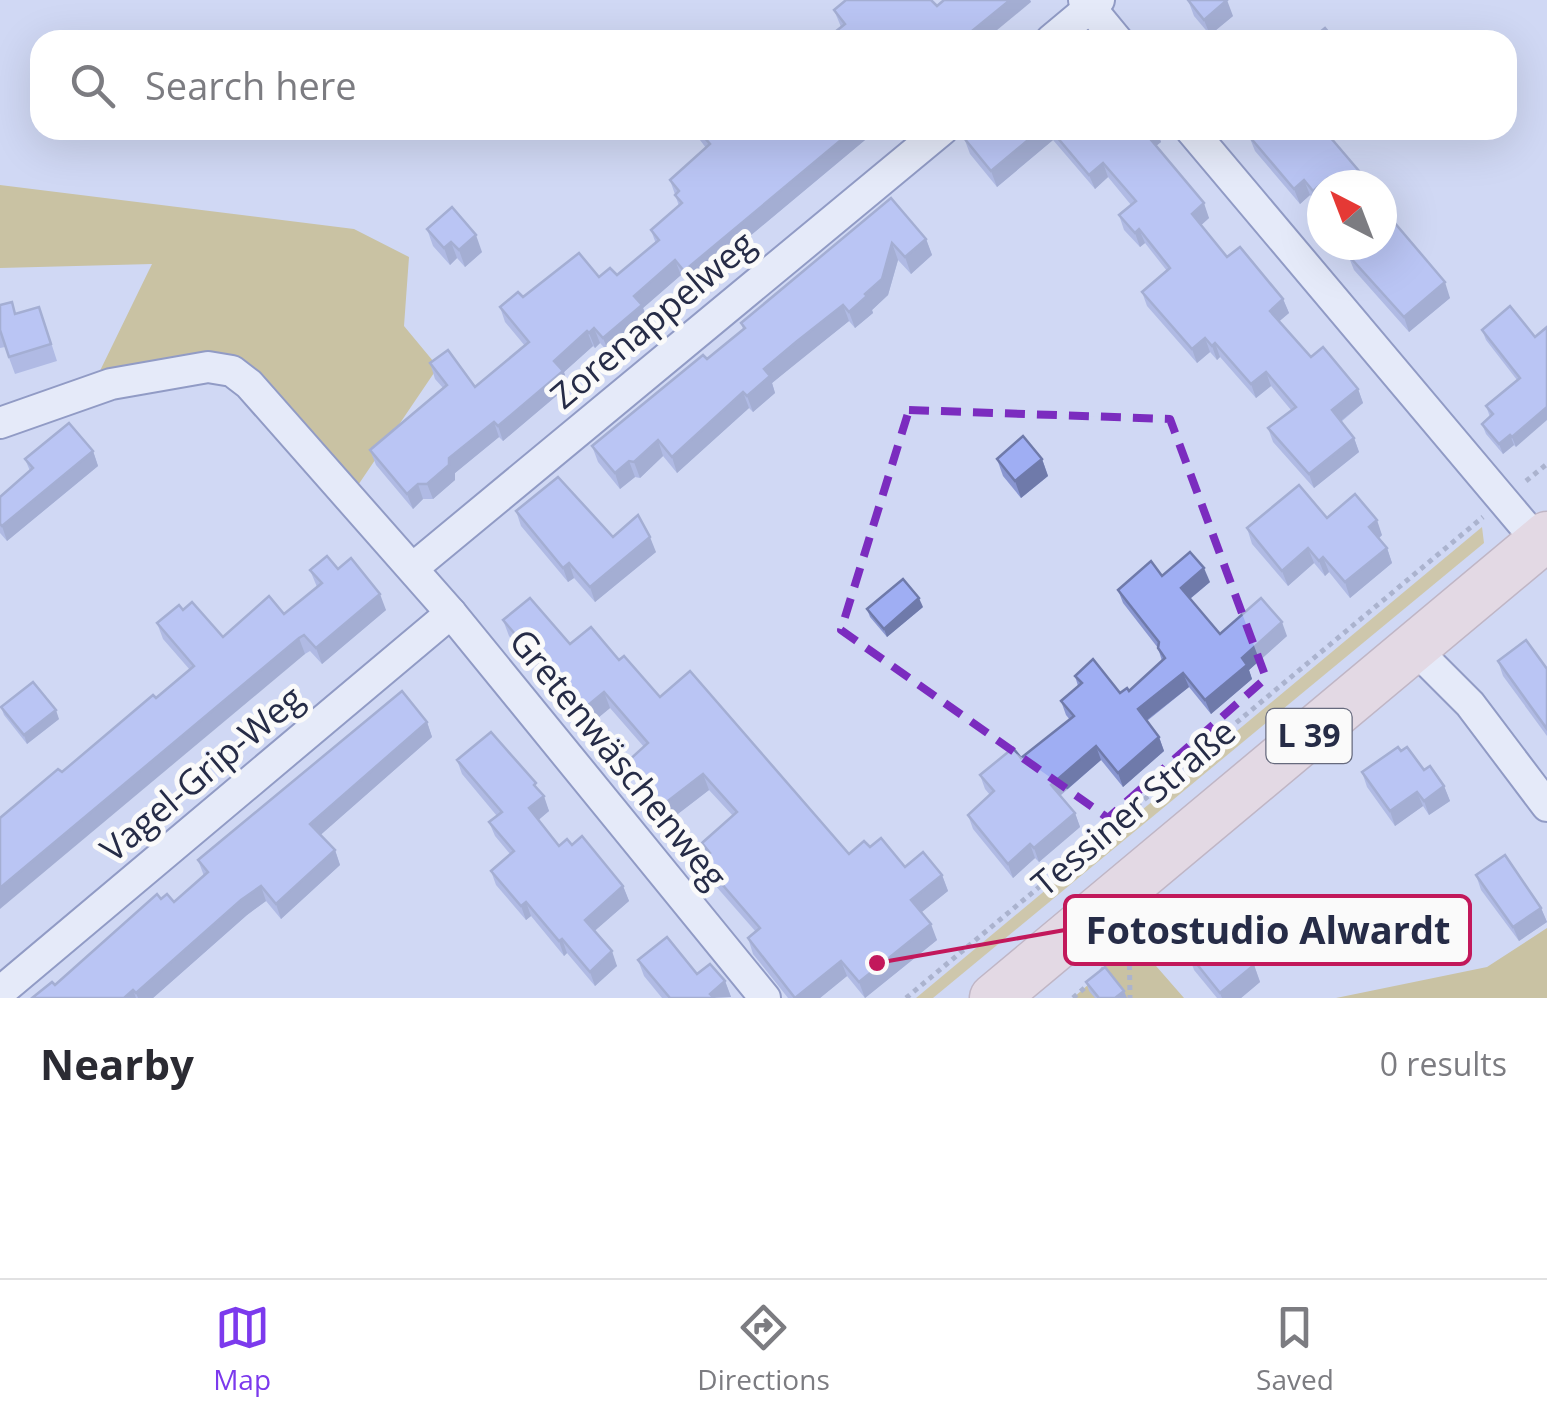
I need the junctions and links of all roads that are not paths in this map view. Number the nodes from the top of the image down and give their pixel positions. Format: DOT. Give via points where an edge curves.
graph roads {
  1 [pos="1091,3"];
  2 [pos="1062,30"];
  3 [pos="1109,30"];
  4 [pos="930,140"];
  5 [pos="1199,140"];
  6 [pos="0,424"];
  7 [pos="1543,540"];
  8 [pos="412,568"];
  9 [pos="452,613"];
  10 [pos="1414,648"];
  11 [pos="1547,806"];
  12 [pos="0,992"];
  13 [pos="765,998"];
  14 [pos="994,998"];
  1 -- 2 [label="street"];
  1 -- 3 [label="street"];
  4 -- 8 [label="street, Zorenappelweg"];
  5 -- 7 [label="street" via="1502,501"];
  6 -- 8 [label="street, Gretenwäschenweg" via="111,384 208,367 232,371"];
  7 -- 10 [label="main road, Tessiner Straße / L 39"];
  8 -- 9 [label="street, Gretenwäschenweg"];
  9 -- 12 [label="street, Vagel-Grip-Weg"];
  9 -- 13 [label="street, Gretenwäschenweg"];
  10 -- 11 [label="street" via="1470,704"];
  10 -- 14 [label="main road, Tessiner Straße / L 39"];
}
